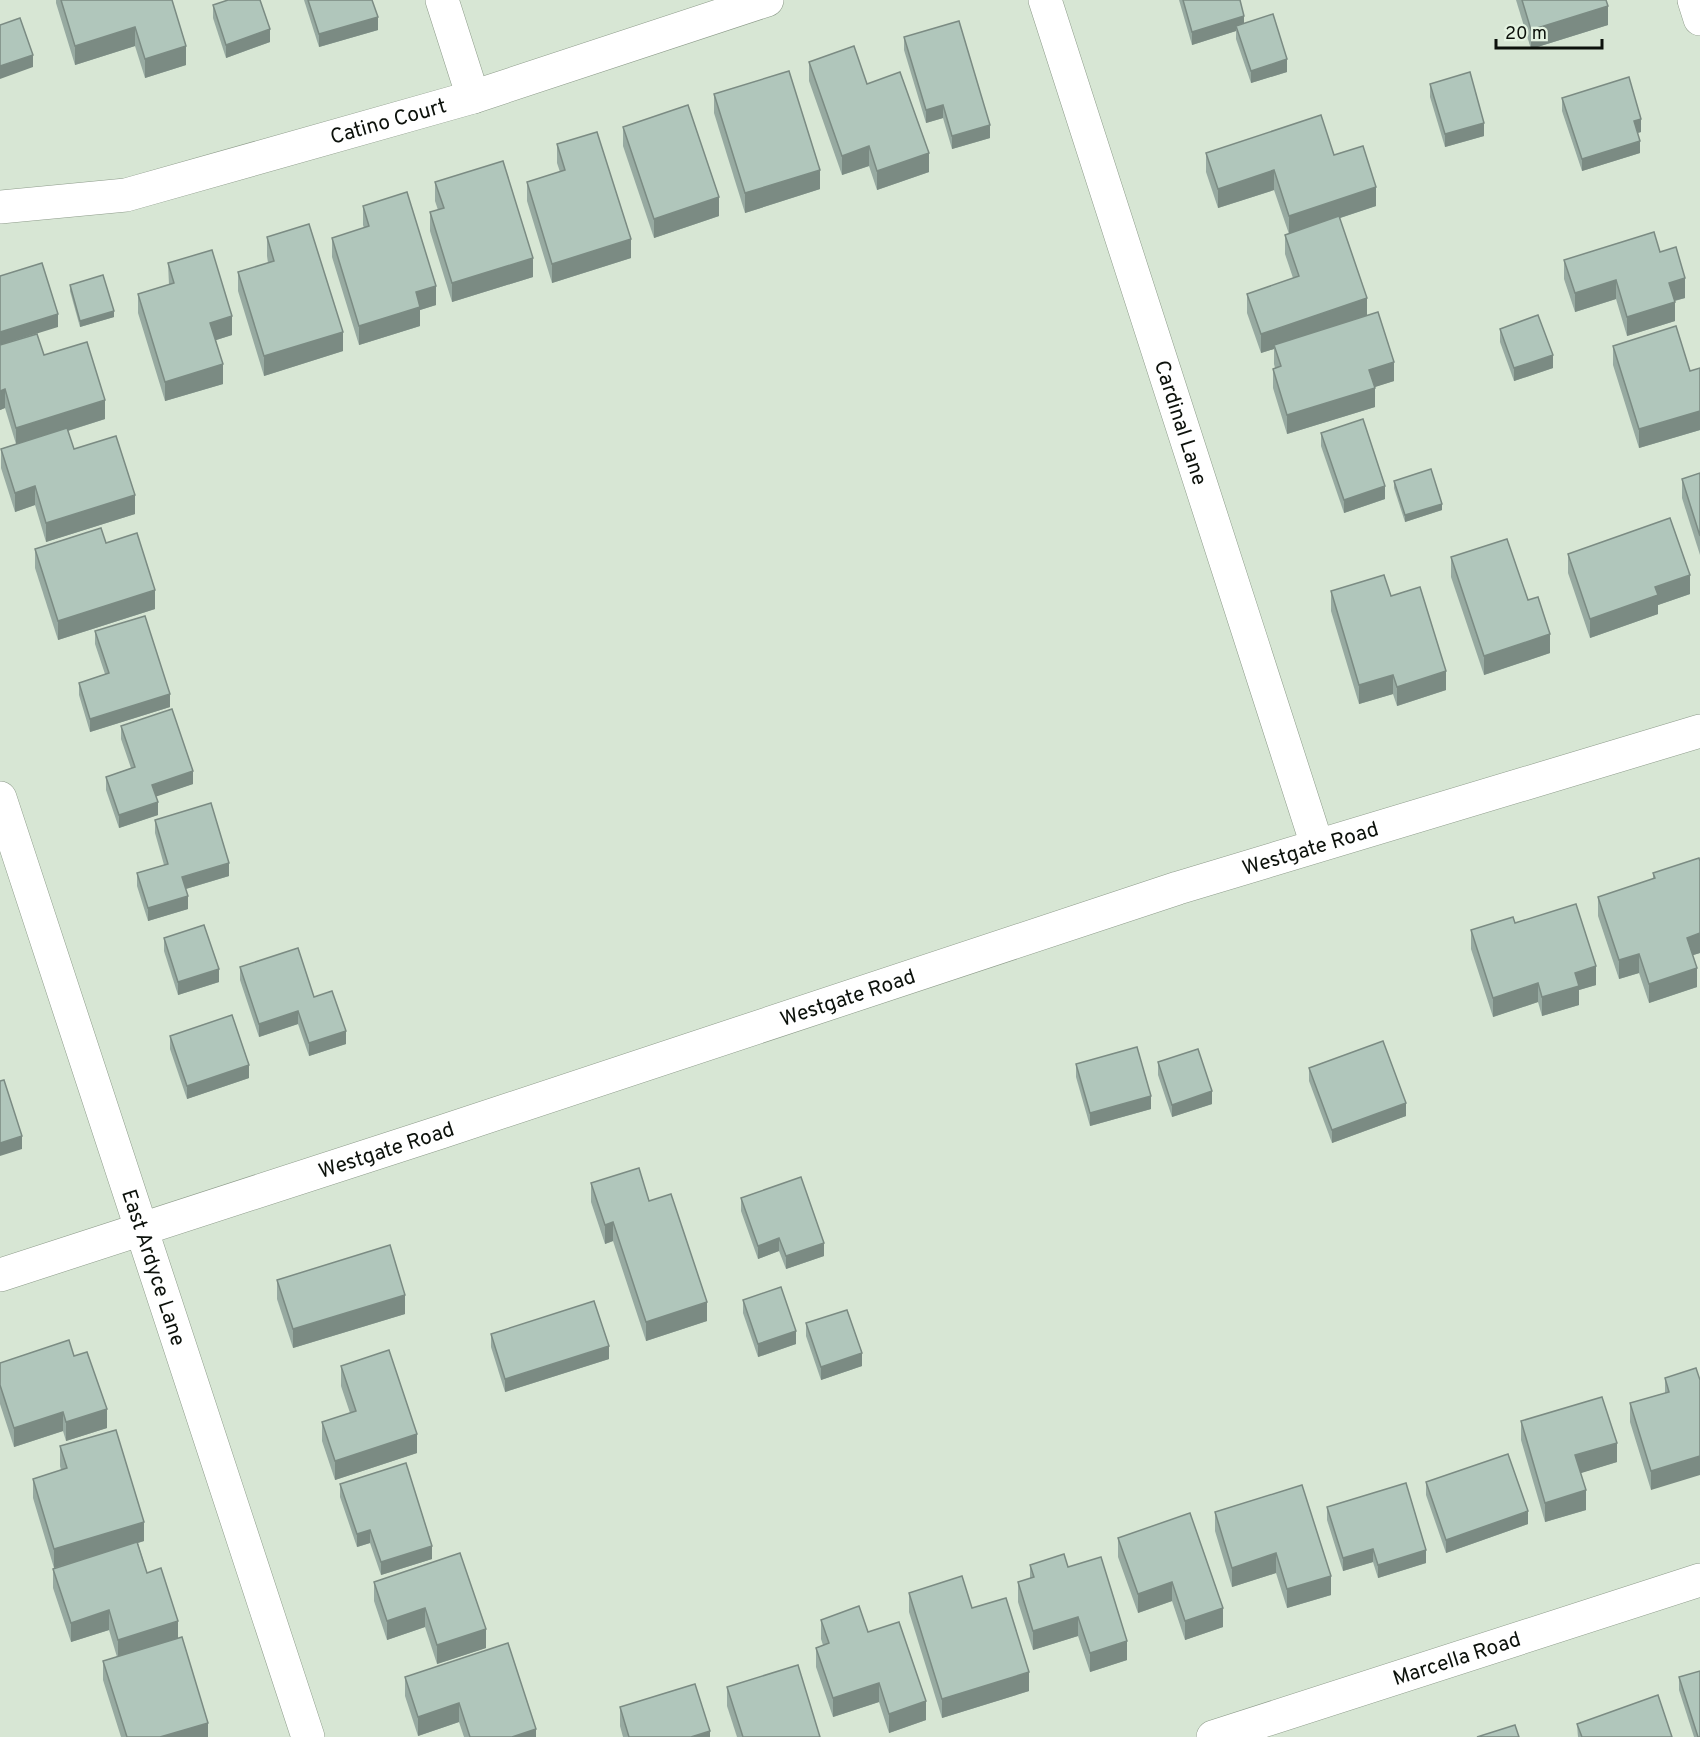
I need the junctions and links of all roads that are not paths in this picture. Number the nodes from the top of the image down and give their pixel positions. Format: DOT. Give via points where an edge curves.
graph roads {
  1 [pos="442,0"];
  2 [pos="767,0"];
  3 [pos="1045,0"];
  4 [pos="1694,0"];
  5 [pos="1700,19"];
  6 [pos="473,97"];
  7 [pos="0,207"];
  8 [pos="1700,731"];
  9 [pos="0,798"];
  10 [pos="1317,845"];
  11 [pos="143,1230"];
  12 [pos="0,1275"];
  13 [pos="1700,1580"];
  14 [pos="308,1737"];
  15 [pos="1214,1737"];
  1 -- 6 [label="street"];
  2 -- 6 [label="street, Catino Court"];
  3 -- 10 [label="street, Cardinal Lane"];
  4 -- 5 [label="street"];
  6 -- 7 [label="street, Catino Court" via="126,195"];
  8 -- 10 [label="street, Westgate Road"];
  9 -- 11 [label="street, East Ardyce Lane"];
  10 -- 11 [label="street, Westgate Road"];
  11 -- 12 [label="street, Westgate Road"];
  11 -- 14 [label="street, East Ardyce Lane"];
  13 -- 15 [label="street, Marcella Road"];
}
